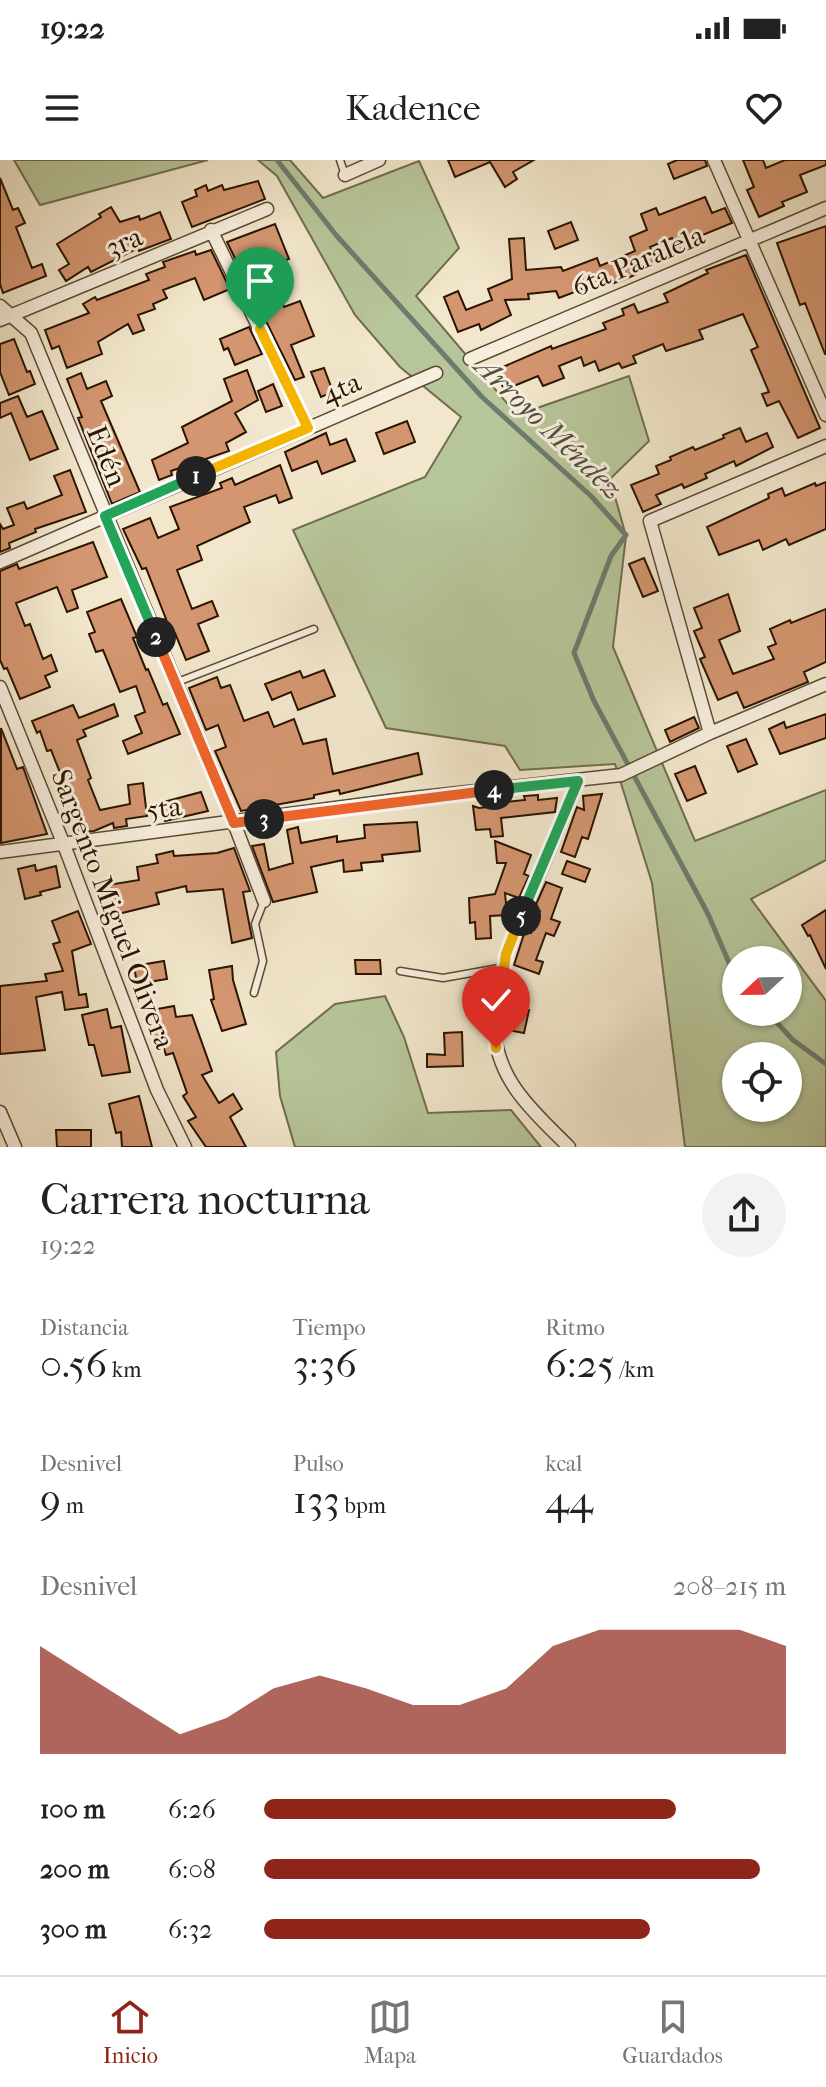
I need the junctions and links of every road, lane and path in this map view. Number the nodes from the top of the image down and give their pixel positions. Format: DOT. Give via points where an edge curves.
graph roads {
  1 [pos="340,160"];
  2 [pos="379,160"];
  3 [pos="714,160"];
  4 [pos="345,175"];
  5 [pos="826,208"];
  6 [pos="267,209"];
  7 [pos="211,230"];
  8 [pos="750,240"];
  9 [pos="0,306"];
  10 [pos="6,317"];
  11 [pos="470,359"];
  12 [pos="436,373"];
  13 [pos="826,415"];
  14 [pos="308,428"];
  15 [pos="826,446"];
  16 [pos="105,516"];
  17 [pos="0,562"];
  18 [pos="314,629"];
  19 [pos="175,683"];
  20 [pos="826,684"];
  21 [pos="0,687"];
  22 [pos="710,733"];
  23 [pos="578,781"];
  24 [pos="234,823"];
  25 [pos="64,845"];
  26 [pos="0,852"];
  27 [pos="264,901"];
  28 [pos="505,967"];
  29 [pos="400,971"];
  30 [pos="254,993"];
  31 [pos="0,1112"];
  32 [pos="15,1147"];
  33 [pos="185,1147"];
  34 [pos="569,1147"];
  1 -- 4 [label="lane"];
  2 -- 4 [label="street"];
  3 -- 8 [label="street"];
  5 -- 8 [label="street, 6ta Paralela"];
  6 -- 7 [label="street, 3ra"];
  7 -- 10 [label="street, 3ra"];
  7 -- 14 [label="street"];
  8 -- 11 [label="street, 6ta Paralela"];
  8 -- 13 [label="street"];
  9 -- 10 [label="street, Edén"];
  10 -- 16 [label="street, Edén" via="31,333"];
  12 -- 14 [label="street, 4ta"];
  14 -- 16 [label="street, 4ta"];
  15 -- 22 [label="street" via="650,521"];
  16 -- 17 [label="street, 4ta"];
  16 -- 19 [label="street, Edén"];
  18 -- 19 [label="lane"];
  19 -- 24 [label="street, Edén"];
  20 -- 22 [label="street, 5ta"];
  21 -- 25 [label="street, Sargento Miguel Olivera"];
  22 -- 23 [label="street, 5ta" via="621,775"];
  23 -- 24 [label="street, 5ta"];
  23 -- 28 [label="street"];
  24 -- 25 [label="street, 5ta"];
  24 -- 27 [label="street, Edén"];
  25 -- 26 [label="street, 5ta"];
  25 -- 33 [label="street, Sargento Miguel Olivera" via="157,1090"];
  27 -- 30 [label="lane" via="255,924 263,961"];
  28 -- 29 [label="lane" via="443,978"];
  28 -- 34 [label="street" via="496,1048 511,1085"];
  31 -- 32 [label="street"];
}
